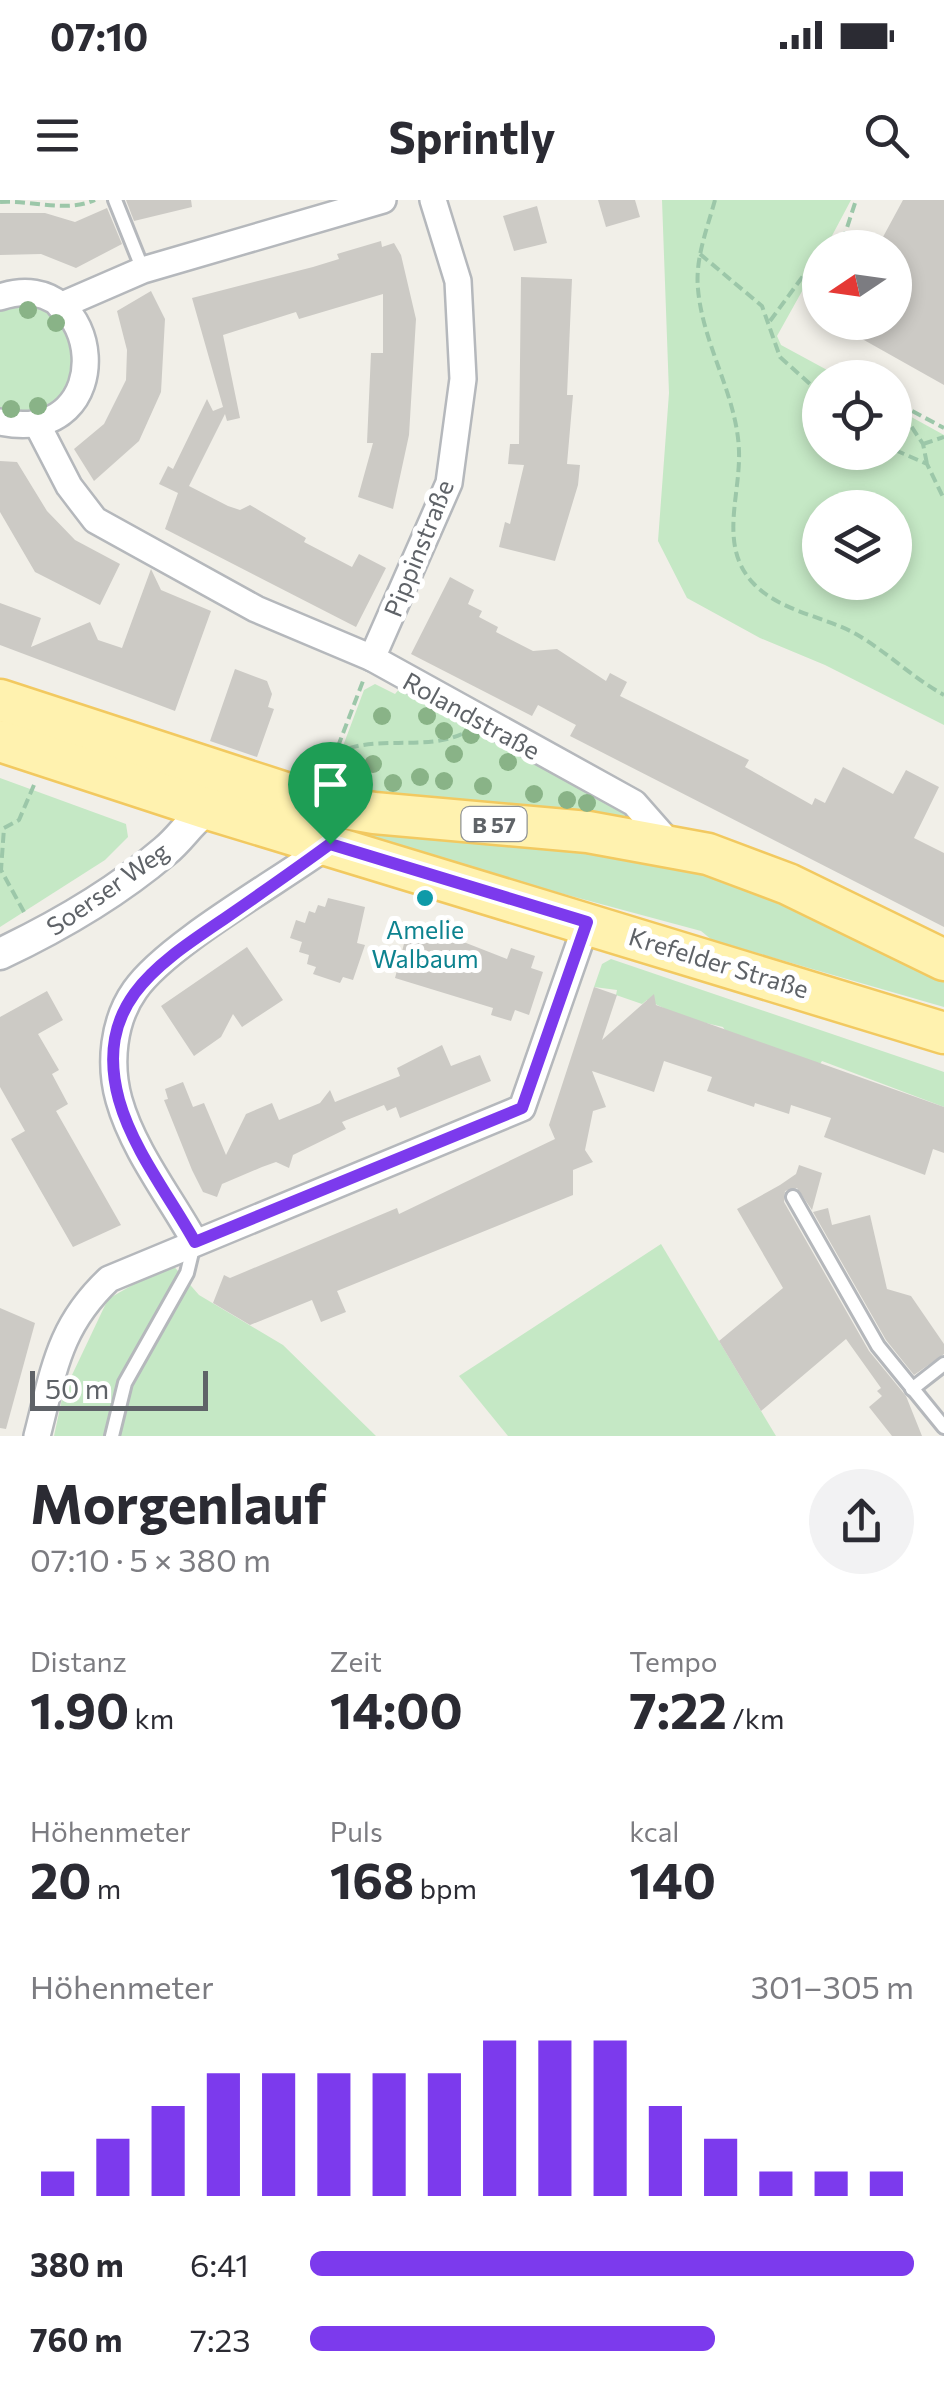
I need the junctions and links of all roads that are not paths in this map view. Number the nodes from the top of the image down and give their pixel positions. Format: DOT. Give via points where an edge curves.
graph roads {
  1 [pos="116,200"];
  2 [pos="383,200"];
  3 [pos="433,200"];
  4 [pos="143,270"];
  5 [pos="0,297"];
  6 [pos="60,306"];
  7 [pos="0,422"];
  8 [pos="37,424"];
  9 [pos="372,658"];
  10 [pos="0,700"];
  11 [pos="0,742"];
  12 [pos="275,792"];
  13 [pos="204,808"];
  14 [pos="330,844"];
  15 [pos="671,846"];
  16 [pos="587,922"];
  17 [pos="0,954"];
  18 [pos="944,960"];
  19 [pos="944,1033"];
  20 [pos="793,1197"];
  21 [pos="195,1242"];
  22 [pos="944,1364"];
  23 [pos="912,1388"];
  24 [pos="944,1427"];
  25 [pos="37,1436"];
  26 [pos="112,1436"];
  1 -- 4 [label="lane"];
  2 -- 4 [label="street"];
  3 -- 9 [label="street, Pippinstraße" via="458,280 461,396 449,482"];
  4 -- 6 [label="street"];
  5 -- 6 [label="street" via="27,293"];
  6 -- 8 [label="street" via="85,340 84,383 57,416"];
  7 -- 8 [label="street"];
  8 -- 9 [label="street, Rolandstraße" via="69,486 96,520 256,608"];
  9 -- 15 [label="street, Rolandstraße" via="634,803"];
  10 -- 12 [label="main road, B 57"];
  11 -- 13 [label="main road, Krefelder Straße"];
  12 -- 13 [label="street"];
  12 -- 15 [label="main road, B 57" via="316,803"];
  13 -- 14 [label="main road, Krefelder Straße"];
  13 -- 17 [label="street, Soerser Weg" via="154,860"];
  14 -- 16 [label="main road, Krefelder Straße"];
  14 -- 21 [label="street" via="162,962 122,1013 114,1069 119,1100"];
  15 -- 18 [label="main road, B 57" via="788,884"];
  16 -- 19 [label="main road, Krefelder Straße"];
  16 -- 21 [label="street" via="522,1108"];
  20 -- 23 [label="lane" via="878,1346"];
  21 -- 25 [label="street" via="108,1279 80,1306 60,1346"];
  21 -- 26 [label="lane" via="187,1273 125,1383"];
  22 -- 23 [label="lane"];
  23 -- 24 [label="lane"];
}
